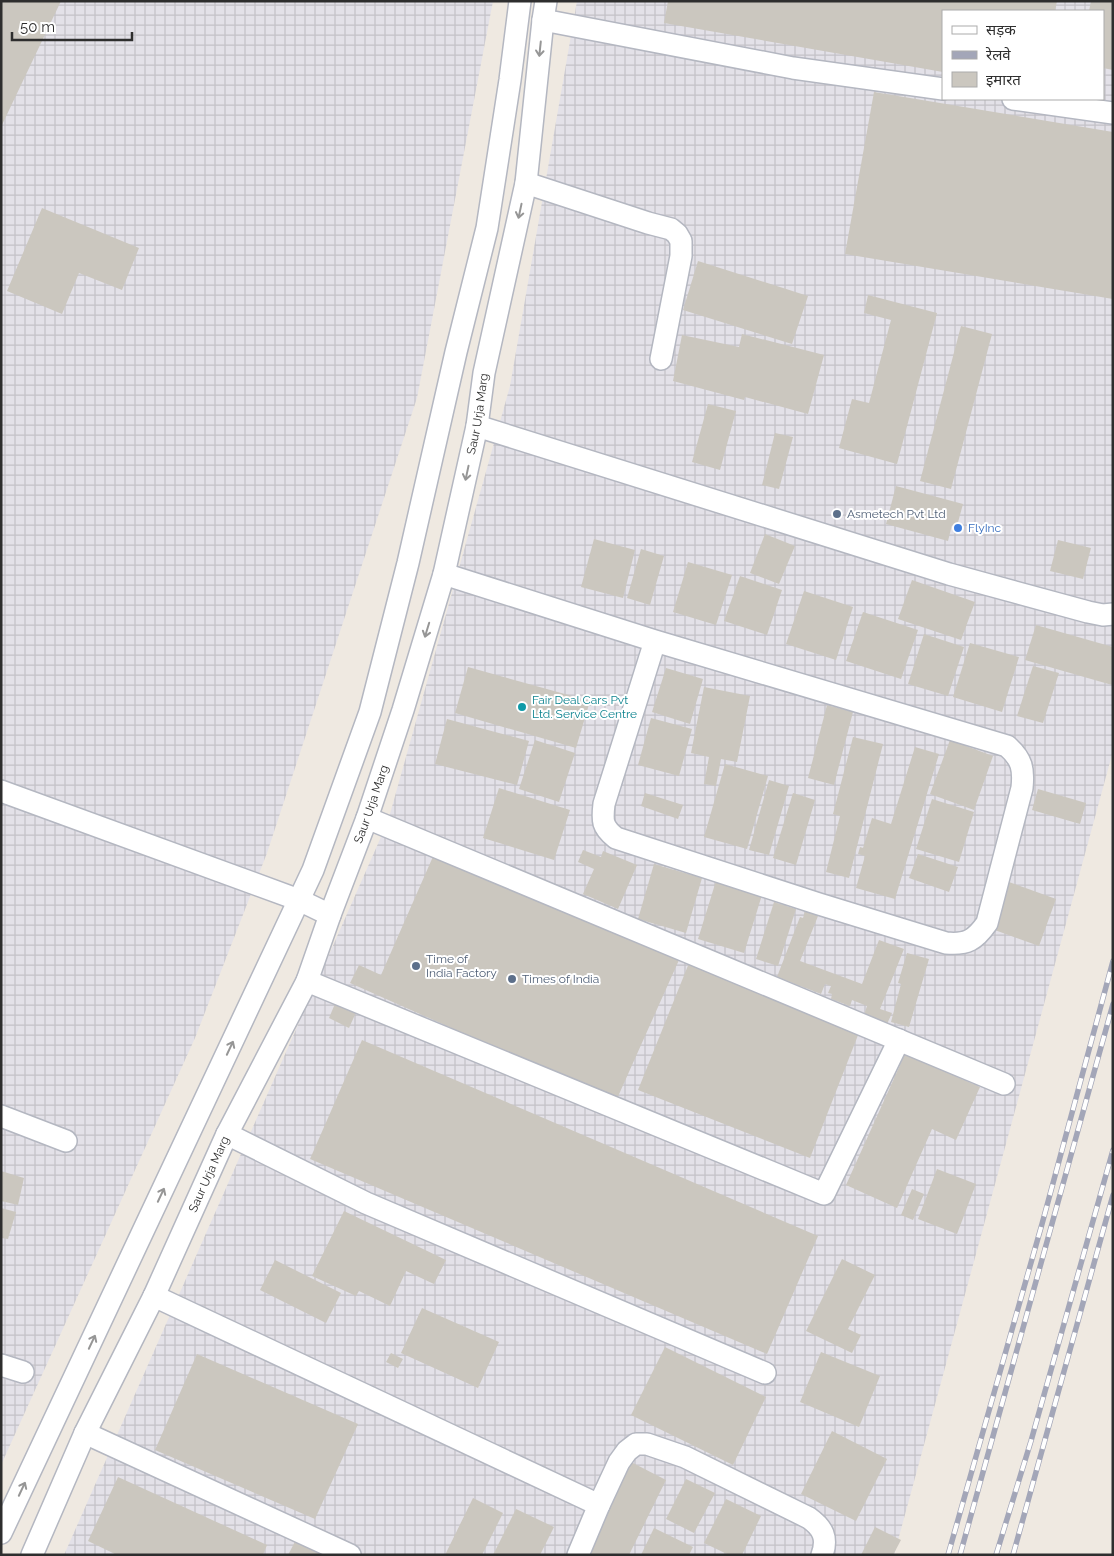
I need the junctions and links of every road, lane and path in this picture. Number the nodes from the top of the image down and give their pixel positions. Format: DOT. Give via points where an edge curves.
graph roads {
  1 [pos="520,1"];
  2 [pos="545,10"];
  3 [pos="942,89"];
  4 [pos="1020,100"];
  5 [pos="1113,113"];
  6 [pos="526,183"];
  7 [pos="661,359"];
  8 [pos="477,426"];
  9 [pos="444,574"];
  10 [pos="1113,614"];
  11 [pos="655,641"];
  12 [pos="1,791"];
  13 [pos="367,818"];
  14 [pos="299,900"];
  15 [pos="330,915"];
  16 [pos="306,981"];
  17 [pos="899,1040"];
  18 [pos="1004,1084"];
  19 [pos="1,1116"];
  20 [pos="228,1134"];
  21 [pos="66,1141"];
  22 [pos="154,1296"];
  23 [pos="1,1365"];
  24 [pos="23,1372"];
  25 [pos="765,1373"];
  26 [pos="85,1433"];
  27 [pos="599,1505"];
  28 [pos="1,1533"];
  29 [pos="37,1553"];
  30 [pos="350,1555"];
  31 [pos="578,1555"];
  32 [pos="822,1555"];
  1 -- 14 [label="street" via="487,228 408,563 370,712"];
  2 -- 3 [label="street" via="793,68"];
  2 -- 6 [label="street, Saur Urja Marg, one-way"];
  4 -- 5 [label="street"];
  6 -- 7 [label="street" via="671,229 677,234 681,241 681,256"];
  6 -- 8 [label="street, Saur Urja Marg, one-way" via="484,373"];
  8 -- 9 [label="street, Saur Urja Marg, one-way"];
  8 -- 10 [label="street" via="949,574 1103,616"];
  9 -- 11 [label="street"];
  9 -- 13 [label="street, Saur Urja Marg, one-way"];
  11 -- 11 [label="street" via="604,804 602,816 606,830 616,838 946,943 957,944 978,935 987,923 1022,788 1021,762 1016,753 1007,746"];
  12 -- 14 [label="street"];
  13 -- 15 [label="street, Saur Urja Marg"];
  13 -- 17 [label="street"];
  14 -- 15 [label="street"];
  28 -- 14 [label="street, one-way"];
  15 -- 16 [label="street, Saur Urja Marg"];
  16 -- 17 [label="street" via="824,1194"];
  16 -- 20 [label="street, Saur Urja Marg"];
  17 -- 18 [label="street"];
  19 -- 21 [label="street"];
  20 -- 22 [label="street, Saur Urja Marg"];
  20 -- 25 [label="street" via="366,1202"];
  22 -- 26 [label="street, Saur Urja Marg"];
  22 -- 27 [label="street"];
  23 -- 24 [label="street"];
  26 -- 29 [label="street, Saur Urja Marg"];
  26 -- 30 [label="street"];
  27 -- 31 [label="street"];
  27 -- 32 [label="street" via="627,1450 636,1444 647,1444 685,1457 809,1518 825,1536"];
}
